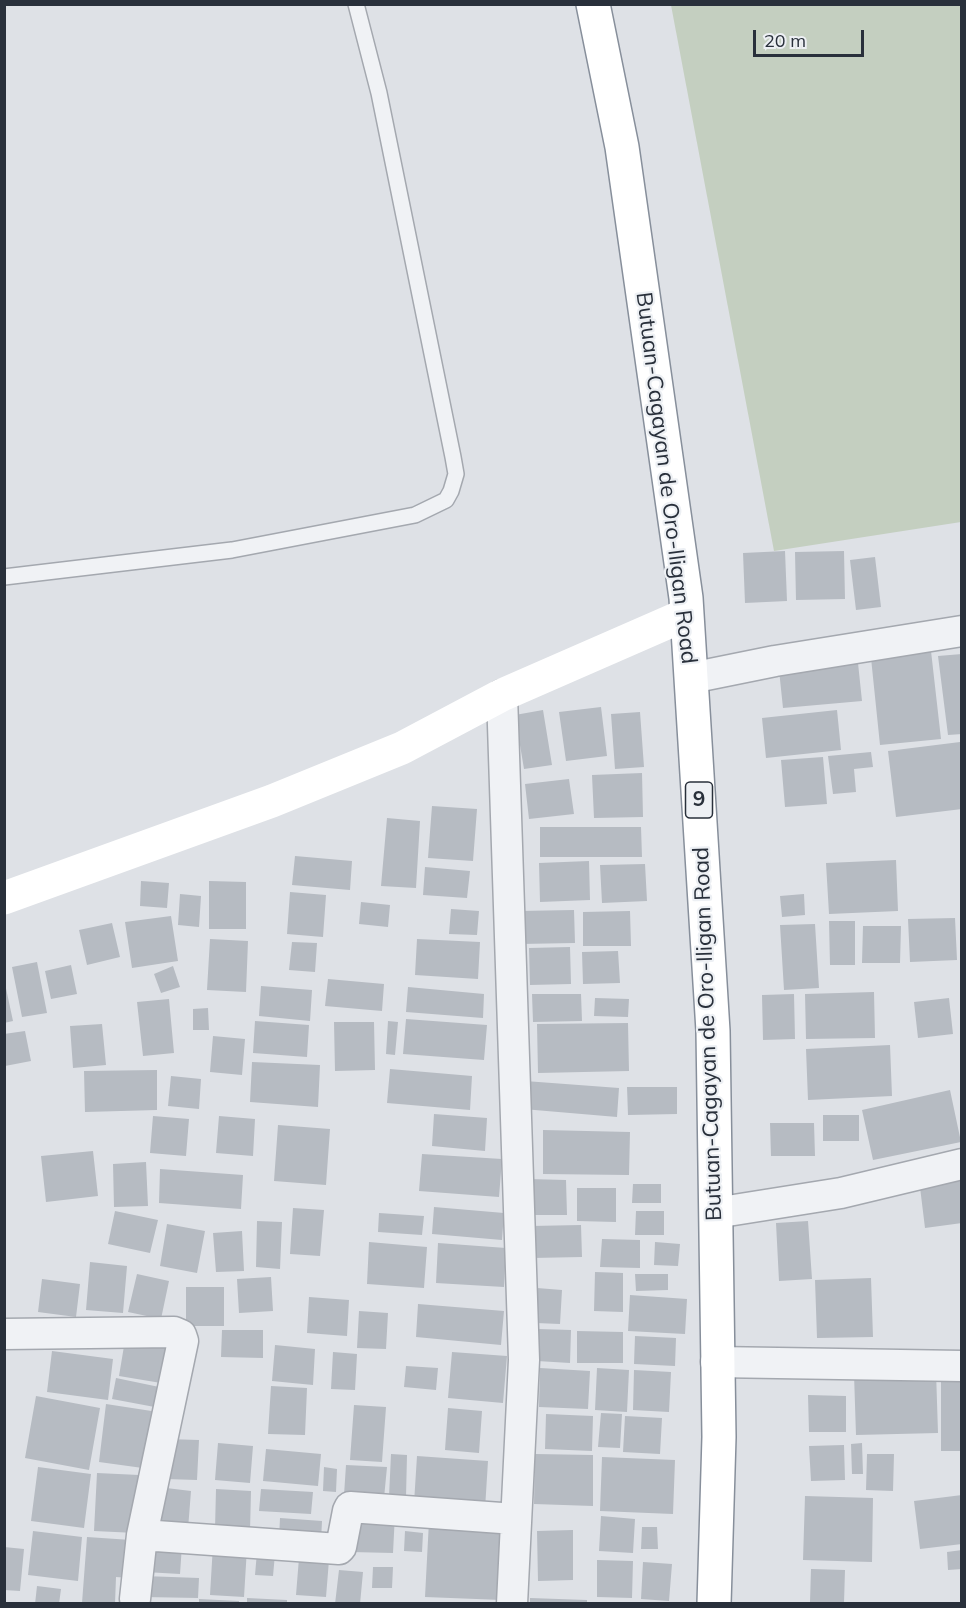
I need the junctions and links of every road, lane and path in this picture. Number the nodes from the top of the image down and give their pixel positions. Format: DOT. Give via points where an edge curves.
graph roads {
  1 [pos="356,4"];
  2 [pos="593,4"];
  3 [pos="4,577"];
  4 [pos="686,615"];
  5 [pos="962,631"];
  6 [pos="691,678"];
  7 [pos="502,695"];
  8 [pos="4,898"];
  9 [pos="962,1164"];
  10 [pos="715,1213"];
  11 [pos="4,1334"];
  12 [pos="716,1362"];
  13 [pos="962,1366"];
  14 [pos="515,1519"];
  15 [pos="142,1535"];
  16 [pos="135,1599"];
  17 [pos="512,1604"];
  18 [pos="714,1604"];
  1 -- 3 [label="lane" via="379,93 456,474 446,500 415,515 232,550"];
  2 -- 4 [label="main road, Butuan-Cagayan de Oro-Iligan Road / 9" via="622,147"];
  4 -- 6 [label="main road, Butuan-Cagayan de Oro-Iligan Road / 9"];
  4 -- 7 [label="main road"];
  5 -- 6 [label="street"];
  6 -- 10 [label="main road, Butuan-Cagayan de Oro-Iligan Road / 9" via="713,1031"];
  7 -- 8 [label="main road" via="369,762"];
  7 -- 14 [label="street" via="524,1360"];
  9 -- 10 [label="street" via="841,1193"];
  10 -- 12 [label="main road, Butuan-Cagayan de Oro-Iligan Road / 9"];
  11 -- 15 [label="street" via="181,1335 183,1341"];
  12 -- 13 [label="street"];
  12 -- 18 [label="main road, Butuan-Cagayan de Oro-Iligan Road / 9" via="719,1437"];
  14 -- 15 [label="street" via="350,1507 339,1549"];
  14 -- 17 [label="street"];
  15 -- 16 [label="street"];
}
